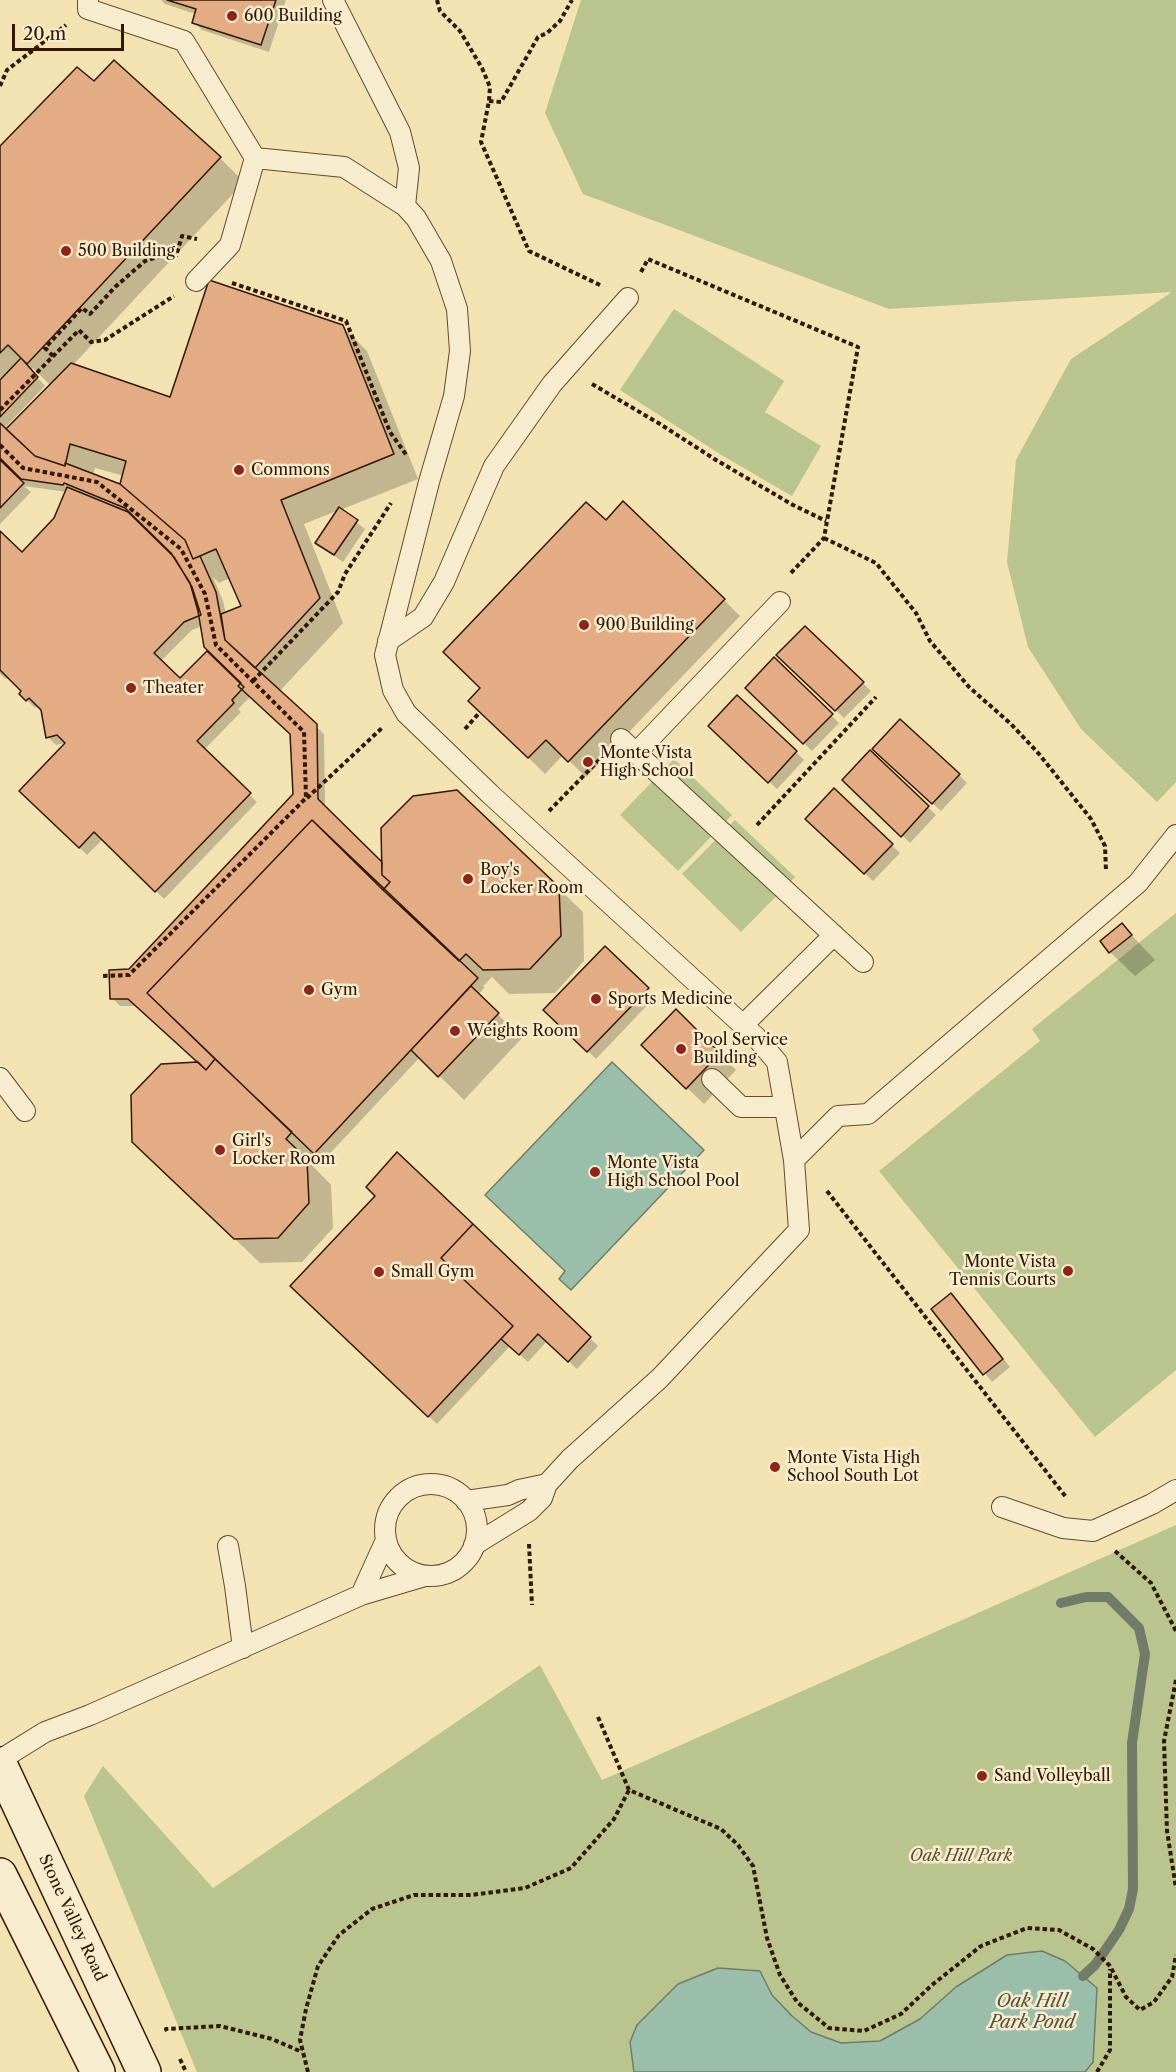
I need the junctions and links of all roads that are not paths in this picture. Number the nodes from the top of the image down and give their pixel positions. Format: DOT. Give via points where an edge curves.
graph roads {
  1 [pos="333,0"];
  2 [pos="88,4"];
  3 [pos="255,158"];
  4 [pos="405,206"];
  5 [pos="200,277"];
  6 [pos="628,298"];
  7 [pos="780,602"];
  8 [pos="388,641"];
  9 [pos="621,739"];
  10 [pos="636,753"];
  11 [pos="1176,835"];
  12 [pos="1167,859"];
  13 [pos="834,935"];
  14 [pos="863,962"];
  15 [pos="743,1025"];
  16 [pos="0,1078"];
  17 [pos="712,1079"];
  18 [pos="784,1107"];
  19 [pos="25,1111"];
  20 [pos="794,1160"];
  21 [pos="546,1484"];
  22 [pos="1176,1490"];
  23 [pos="466,1500"];
  24 [pos="1002,1507"];
  25 [pos="386,1540"];
  26 [pos="474,1545"];
  27 [pos="228,1546"];
  28 [pos="425,1576"];
  29 [pos="361,1595"];
  30 [pos="243,1648"];
  31 [pos="0,1760"];
  32 [pos="0,1764"];
  33 [pos="0,1875"];
  34 [pos="98,2072"];
  35 [pos="144,2072"];
  1 -- 4 [label="lane" via="400,132 409,168"];
  2 -- 3 [label="lane" via="184,41"];
  3 -- 4 [label="lane" via="344,167"];
  3 -- 5 [label="lane" via="230,245"];
  4 -- 8 [label="lane" via="441,261 457,309 460,351 454,396"];
  6 -- 8 [label="lane" via="565,370 494,466 444,582 423,617"];
  7 -- 10 [label="lane"];
  8 -- 15 [label="lane" via="385,656 393,690 404,708 530,831"];
  9 -- 10 [label="lane"];
  10 -- 13 [label="lane"];
  11 -- 12 [label="lane"];
  12 -- 20 [label="lane" via="868,1114 838,1116"];
  13 -- 14 [label="lane"];
  13 -- 15 [label="lane"];
  15 -- 18 [label="lane" via="777,1062"];
  16 -- 19 [label="lane"];
  17 -- 18 [label="lane" via="741,1107"];
  18 -- 20 [label="lane"];
  20 -- 21 [label="lane" via="799,1230 660,1378"];
  21 -- 23 [label="lane" via="508,1495"];
  21 -- 26 [label="lane" via="542,1498 529,1511"];
  22 -- 24 [label="lane" via="1093,1531 1063,1528"];
  23 -- 25 [label="lane" via="443,1485 415,1486 403,1493 387,1514"];
  23 -- 26 [label="lane" via="477,1529"];
  25 -- 28 [label="lane" via="398,1562"];
  25 -- 29 [label="lane"];
  26 -- 28 [label="lane" via="455,1569"];
  27 -- 30 [label="lane"];
  28 -- 29 [label="lane"];
  29 -- 30 [label="lane"];
  30 -- 31 [label="lane" via="45,1732"];
  32 -- 35 [label="street, Stone Valley Road"];
  33 -- 34 [label="street"];
}
